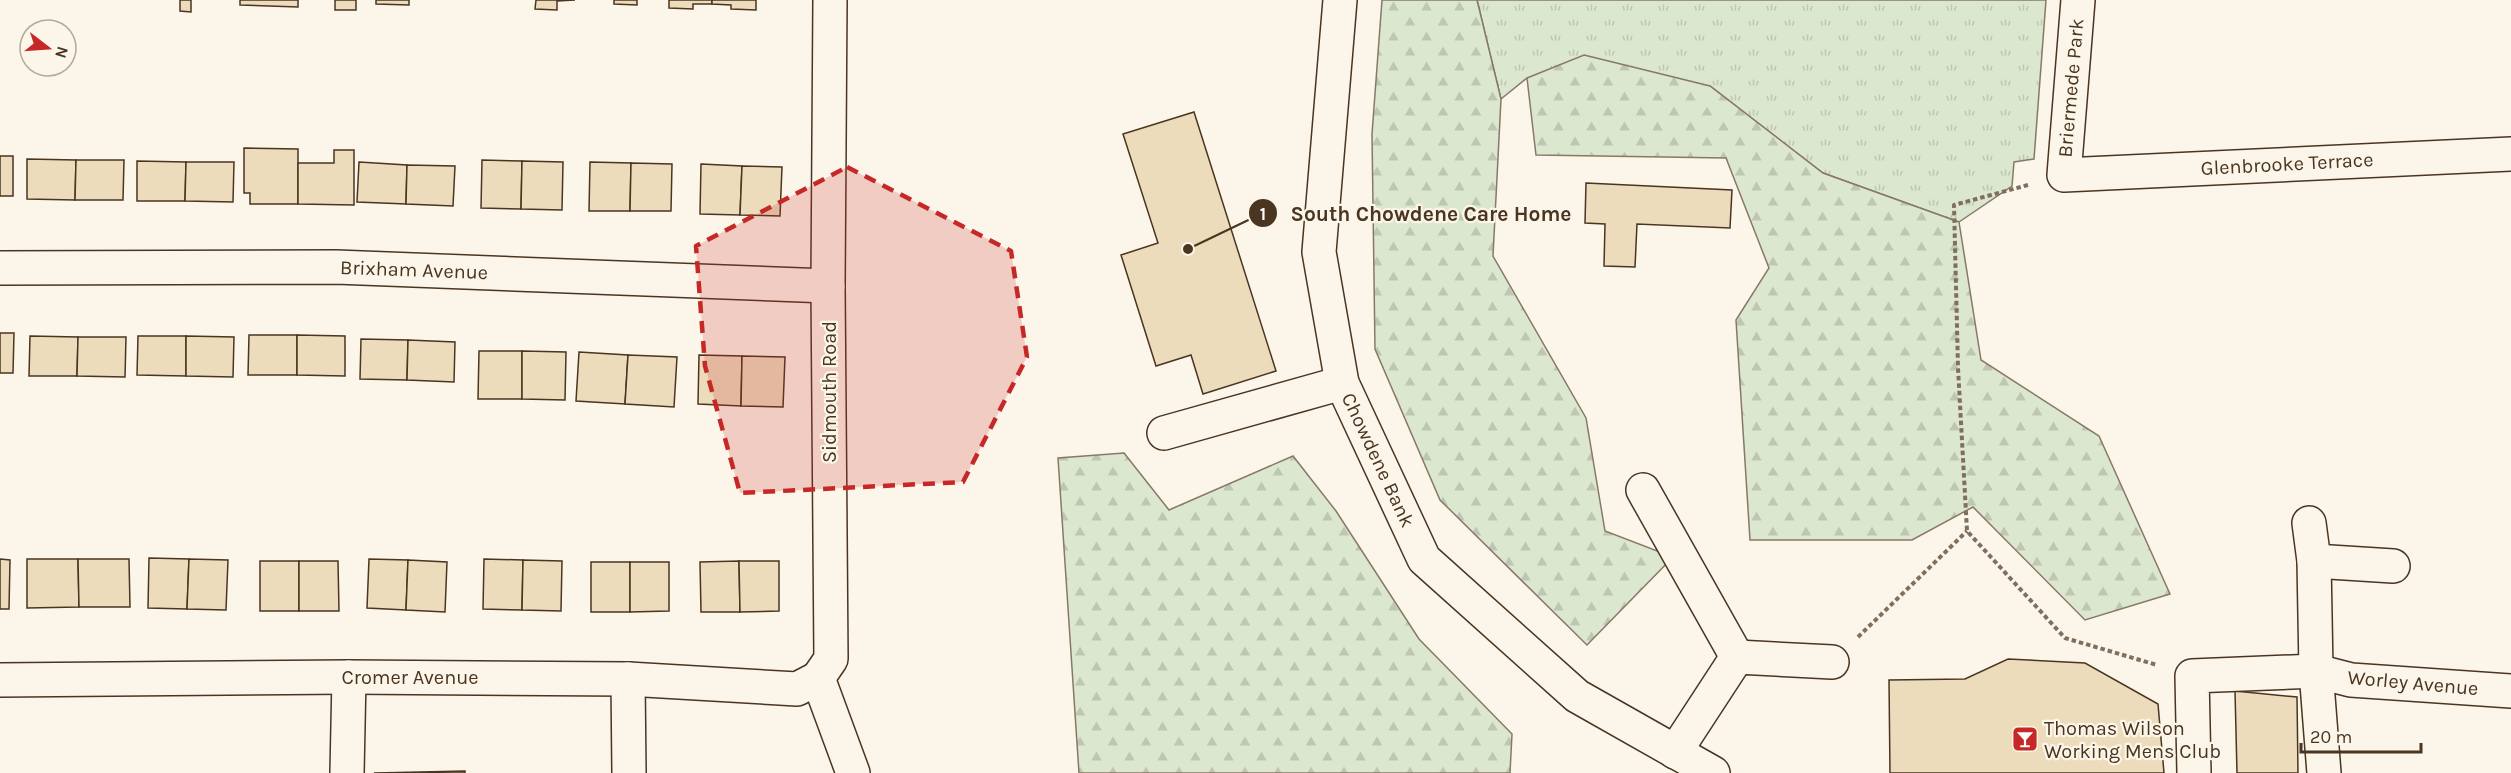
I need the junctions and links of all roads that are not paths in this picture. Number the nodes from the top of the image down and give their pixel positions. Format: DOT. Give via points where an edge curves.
graph roads {
  1 [pos="830,0"];
  2 [pos="1340,0"];
  3 [pos="2078,0"];
  4 [pos="2511,154"];
  5 [pos="2064,175"];
  6 [pos="0,268"];
  7 [pos="828,286"];
  8 [pos="1342,383"];
  9 [pos="1164,433"];
  10 [pos="1643,490"];
  11 [pos="2309,523"];
  12 [pos="2314,561"];
  13 [pos="2393,566"];
  14 [pos="1737,657"];
  15 [pos="1832,662"];
  16 [pos="2316,671"];
  17 [pos="348,677"];
  18 [pos="818,678"];
  19 [pos="628,679"];
  20 [pos="0,680"];
  21 [pos="2511,691"];
  22 [pos="1675,752"];
  23 [pos="347,773"];
  24 [pos="629,773"];
  25 [pos="853,773"];
  26 [pos="1713,773"];
  27 [pos="2194,773"];
  28 [pos="2324,773"];
  1 -- 7 [label="street, Sidmouth Road"];
  2 -- 8 [label="street, Chowdene Bank" via="1319,252"];
  3 -- 5 [label="street, Briermede Park"];
  4 -- 5 [label="street, Glenbrooke Terrace"];
  6 -- 7 [label="street, Brixham Avenue" via="336,267"];
  7 -- 18 [label="street, Sidmouth Road" via="831,658"];
  8 -- 9 [label="street"];
  8 -- 22 [label="street, Chowdene Bank" via="1424,559 1577,696"];
  10 -- 14 [label="street"];
  11 -- 12 [label="street"];
  12 -- 13 [label="street"];
  12 -- 16 [label="street"];
  14 -- 15 [label="street"];
  14 -- 22 [label="street"];
  16 -- 21 [label="street, Worley Avenue" via="2351,680"];
  16 -- 27 [label="street, Worley Avenue" via="2192,676"];
  16 -- 28 [label="street"];
  17 -- 19 [label="street, Cromer Avenue"];
  17 -- 20 [label="street, Cromer Avenue"];
  17 -- 23 [label="street"];
  18 -- 19 [label="street, Cromer Avenue" via="797,689"];
  18 -- 25 [label="street"];
  19 -- 24 [label="street"];
  22 -- 26 [label="street, Chowdene Bank"];
}
